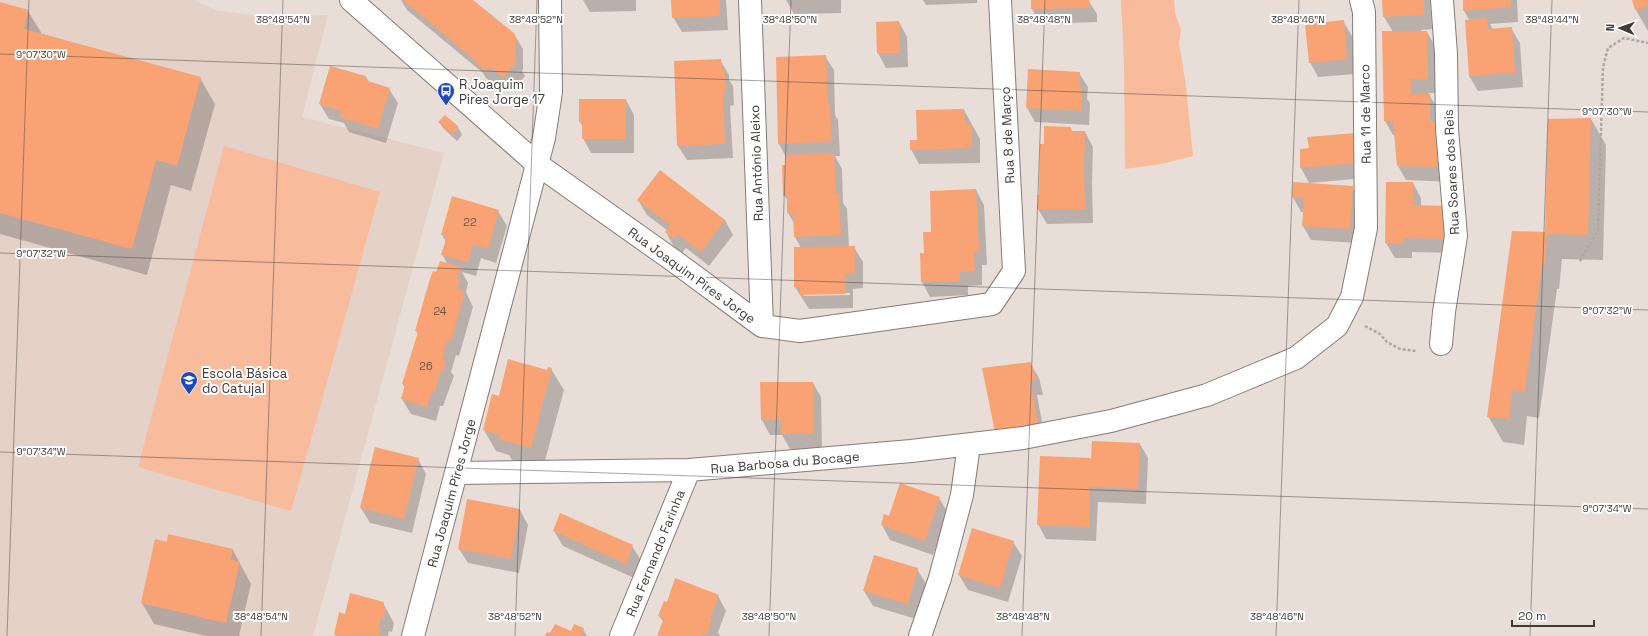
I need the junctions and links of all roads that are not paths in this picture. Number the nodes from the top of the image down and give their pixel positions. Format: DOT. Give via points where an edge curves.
graph roads {
  1 [pos="351,0"];
  2 [pos="550,0"];
  3 [pos="750,0"];
  4 [pos="1000,0"];
  5 [pos="1361,0"];
  6 [pos="1442,0"];
  7 [pos="537,164"];
  8 [pos="1014,271"];
  9 [pos="1342,316"];
  10 [pos="762,326"];
  11 [pos="1441,344"];
  12 [pos="969,445"];
  13 [pos="689,470"];
  14 [pos="456,474"];
  15 [pos="413,636"];
  16 [pos="621,636"];
  17 [pos="920,636"];
  1 -- 7 [label="street, Rua Joaquim Pires Jorge"];
  2 -- 7 [label="street" via="551,92"];
  3 -- 10 [label="street, Rua António Aleixo"];
  4 -- 8 [label="street, Rua 8 de Março"];
  5 -- 9 [label="street, Rua 11 de Marco" via="1364,12 1366,228 1352,297"];
  6 -- 11 [label="street, Rua Soares dos Reis" via="1456,236"];
  7 -- 10 [label="street, Rua Joaquim Pires Jorge"];
  7 -- 14 [label="street, Rua Joaquim Pires Jorge"];
  8 -- 10 [label="street, Rua Joaquim Pires Jorge" via="992,304 800,331"];
  9 -- 12 [label="street, Rua Barbosa du Bocage" via="1337,326 1296,358 1207,395 1111,421 1023,438"];
  12 -- 13 [label="street, Rua Barbosa du Bocage"];
  12 -- 17 [label="street" via="962,495 940,578"];
  13 -- 14 [label="street, Rua Barbosa du Bocage"];
  13 -- 16 [label="street, Rua Fernando Farinha"];
  14 -- 15 [label="street, Rua Joaquim Pires Jorge"];
}
